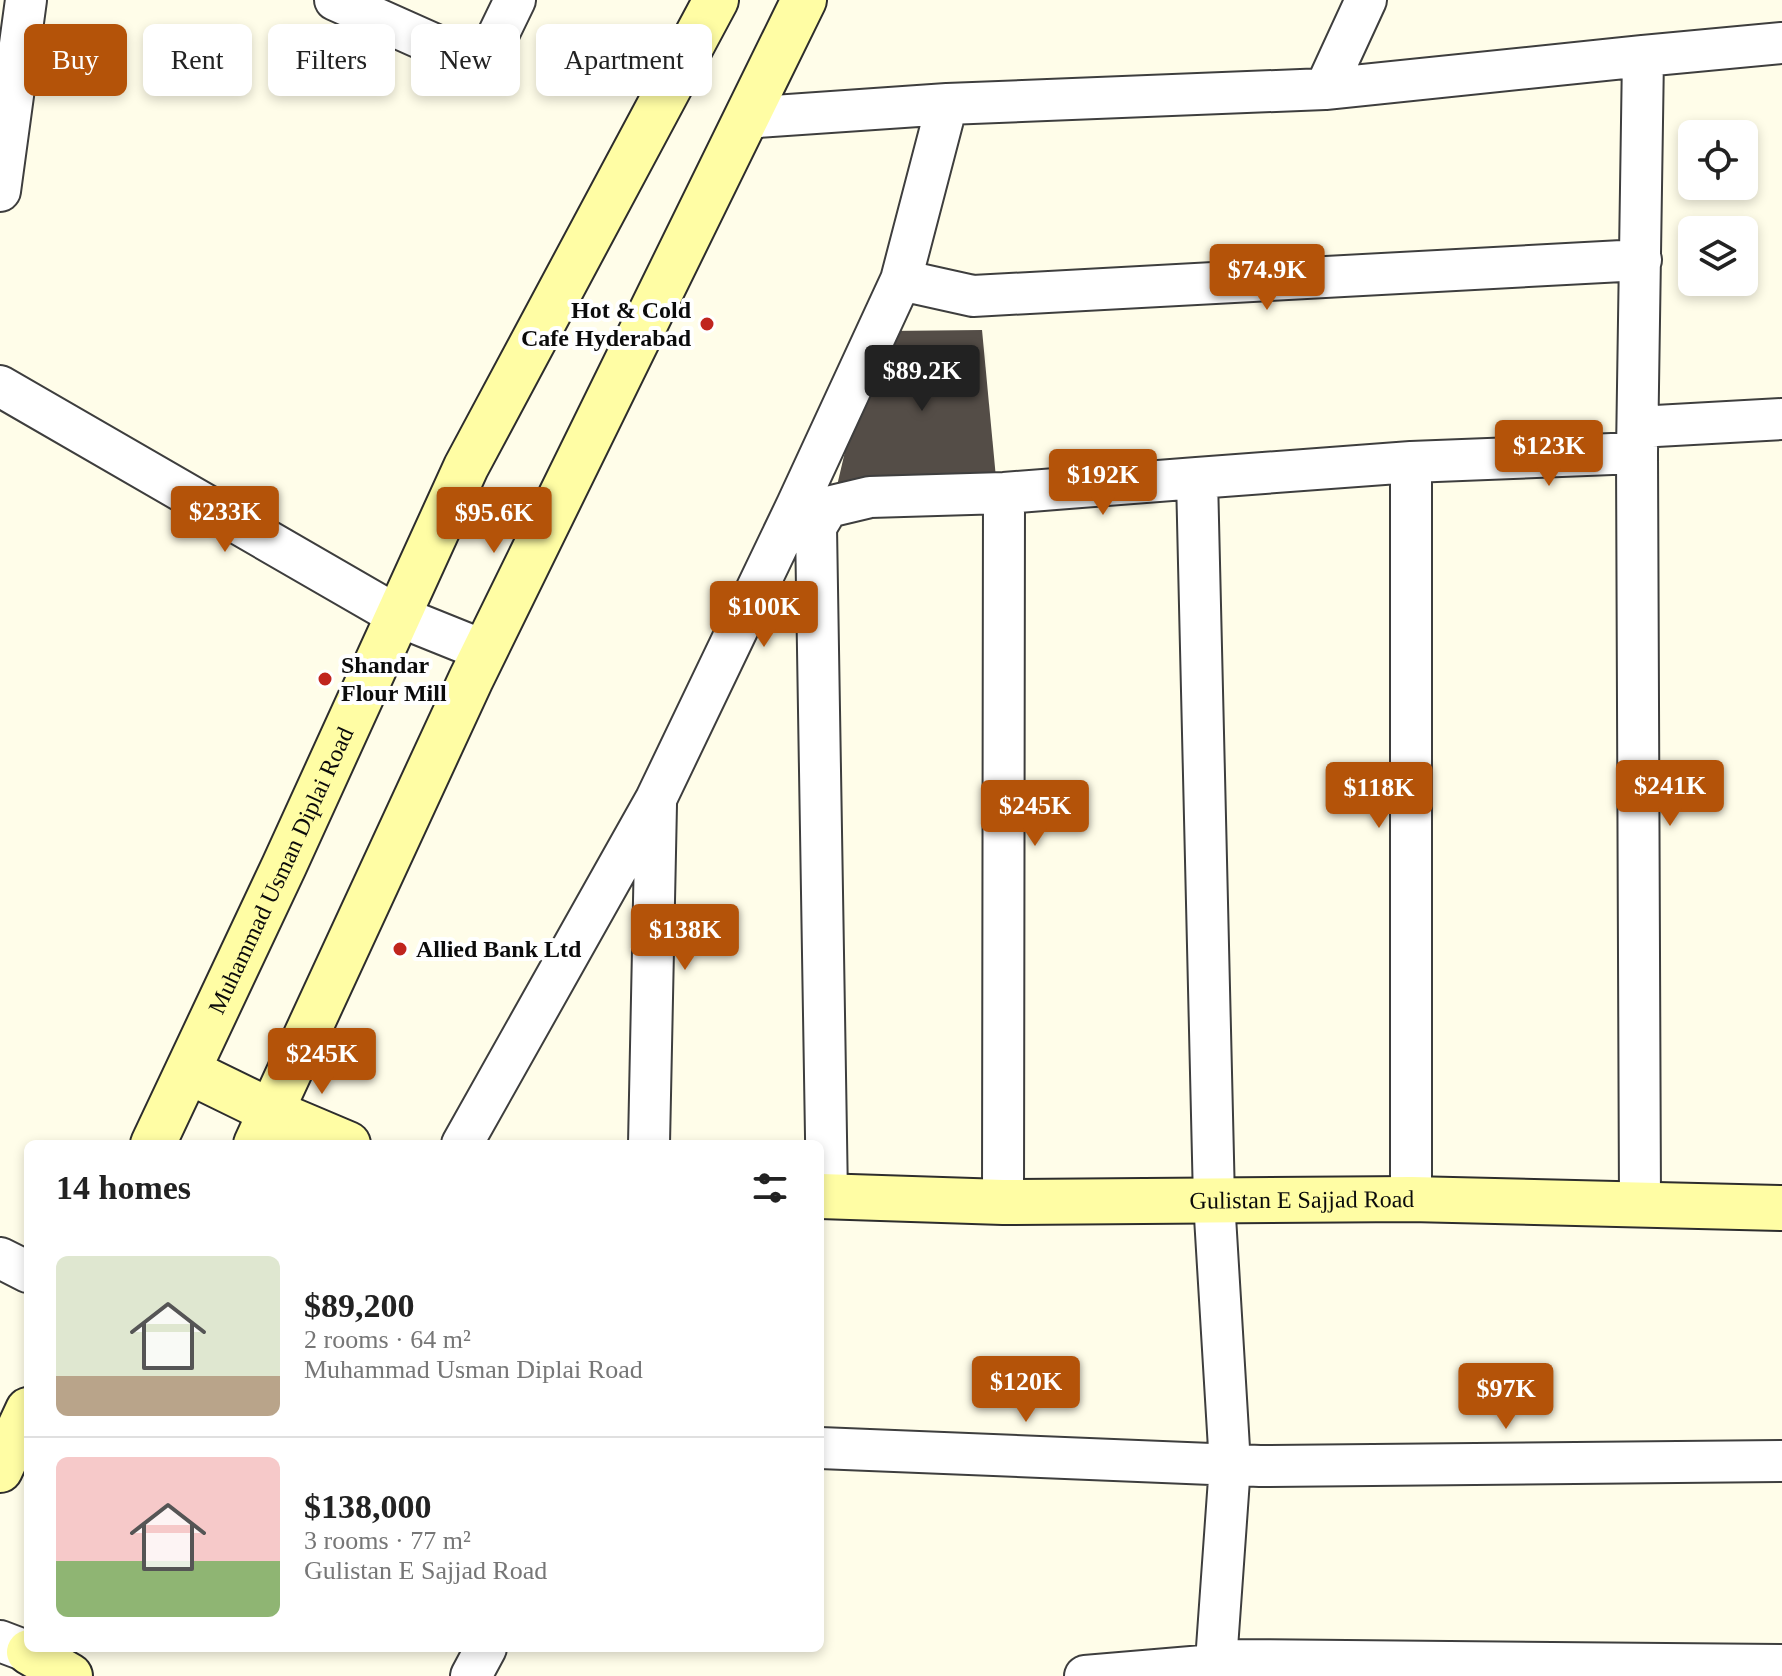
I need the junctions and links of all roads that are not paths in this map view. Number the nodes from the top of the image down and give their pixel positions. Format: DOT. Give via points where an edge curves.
graph roads {
  1 [pos="26,0"];
  2 [pos="335,0"];
  3 [pos="515,0"];
  4 [pos="716,0"];
  5 [pos="804,0"];
  6 [pos="1366,0"];
  7 [pos="1782,43"];
  8 [pos="1643,56"];
  9 [pos="1325,89"];
  10 [pos="947,104"];
  11 [pos="745,118"];
  12 [pos="0,191"];
  13 [pos="1641,260"];
  14 [pos="901,280"];
  15 [pos="0,386"];
  16 [pos="1782,419"];
  17 [pos="1637,440"];
  18 [pos="1411,462"];
  19 [pos="1197,478"];
  20 [pos="1004,493"];
  21 [pos="398,616"];
  22 [pos="485,651"];
  23 [pos="656,799"];
  24 [pos="188,1071"];
  25 [pos="263,1128"];
  26 [pos="155,1140"];
  27 [pos="327,1140"];
  28 [pos="464,1140"];
  29 [pos="649,1140"];
  30 [pos="822,1140"];
  31 [pos="824,1196"];
  32 [pos="1411,1199"];
  33 [pos="1214,1200"];
  34 [pos="1003,1202"];
  35 [pos="1640,1204"];
  36 [pos="1782,1208"];
  37 [pos="0,1258"];
  38 [pos="24,1270"];
  39 [pos="24,1419"];
  40 [pos="824,1448"];
  41 [pos="1782,1461"];
  42 [pos="1230,1465"];
  43 [pos="0,1470"];
  44 [pos="484,1652"];
  45 [pos="19,1654"];
  46 [pos="1782,1665"];
  47 [pos="1222,1667"];
  48 [pos="70,1676"];
  49 [pos="471,1676"];
  50 [pos="1085,1676"];
  1 -- 12 [label="street"];
  2 -- 3 [label="street" via="483,66"];
  4 -- 21 [label="street, Muhammad Usman Diplai Road" via="466,467"];
  5 -- 11 [label="street"];
  6 -- 9 [label="street"];
  7 -- 8 [label="street"];
  8 -- 9 [label="street"];
  8 -- 13 [label="street"];
  9 -- 10 [label="street"];
  10 -- 11 [label="street"];
  10 -- 14 [label="street"];
  11 -- 22 [label="street"];
  13 -- 14 [label="street" via="973,296"];
  13 -- 17 [label="street"];
  14 -- 23 [label="street"];
  15 -- 21 [label="street"];
  16 -- 17 [label="street"];
  17 -- 18 [label="street"];
  17 -- 35 [label="street"];
  18 -- 19 [label="street"];
  18 -- 32 [label="street"];
  19 -- 20 [label="street"];
  19 -- 33 [label="street"];
  20 -- 30 [label="street" via="849,500 828,507 816,527"];
  20 -- 34 [label="street"];
  21 -- 22 [label="street"];
  21 -- 24 [label="street, Muhammad Usman Diplai Road"];
  22 -- 25 [label="street"];
  23 -- 28 [label="street"];
  23 -- 29 [label="street"];
  24 -- 25 [label="street"];
  24 -- 26 [label="street, Muhammad Usman Diplai Road"];
  25 -- 27 [label="street"];
  31 -- 34 [label="street, Gulistan E Sajjad Road"];
  32 -- 33 [label="street, Gulistan E Sajjad Road"];
  32 -- 35 [label="street, Gulistan E Sajjad Road"];
  33 -- 34 [label="street, Gulistan E Sajjad Road"];
  33 -- 42 [label="street"];
  35 -- 36 [label="street, Gulistan E Sajjad Road"];
  37 -- 38 [label="street"];
  39 -- 43 [label="street"];
  40 -- 42 [label="street"];
  41 -- 42 [label="street"];
  42 -- 47 [label="street"];
  44 -- 49 [label="street"];
  45 -- 48 [label="street"];
  46 -- 47 [label="street"];
  47 -- 50 [label="street"];
}
